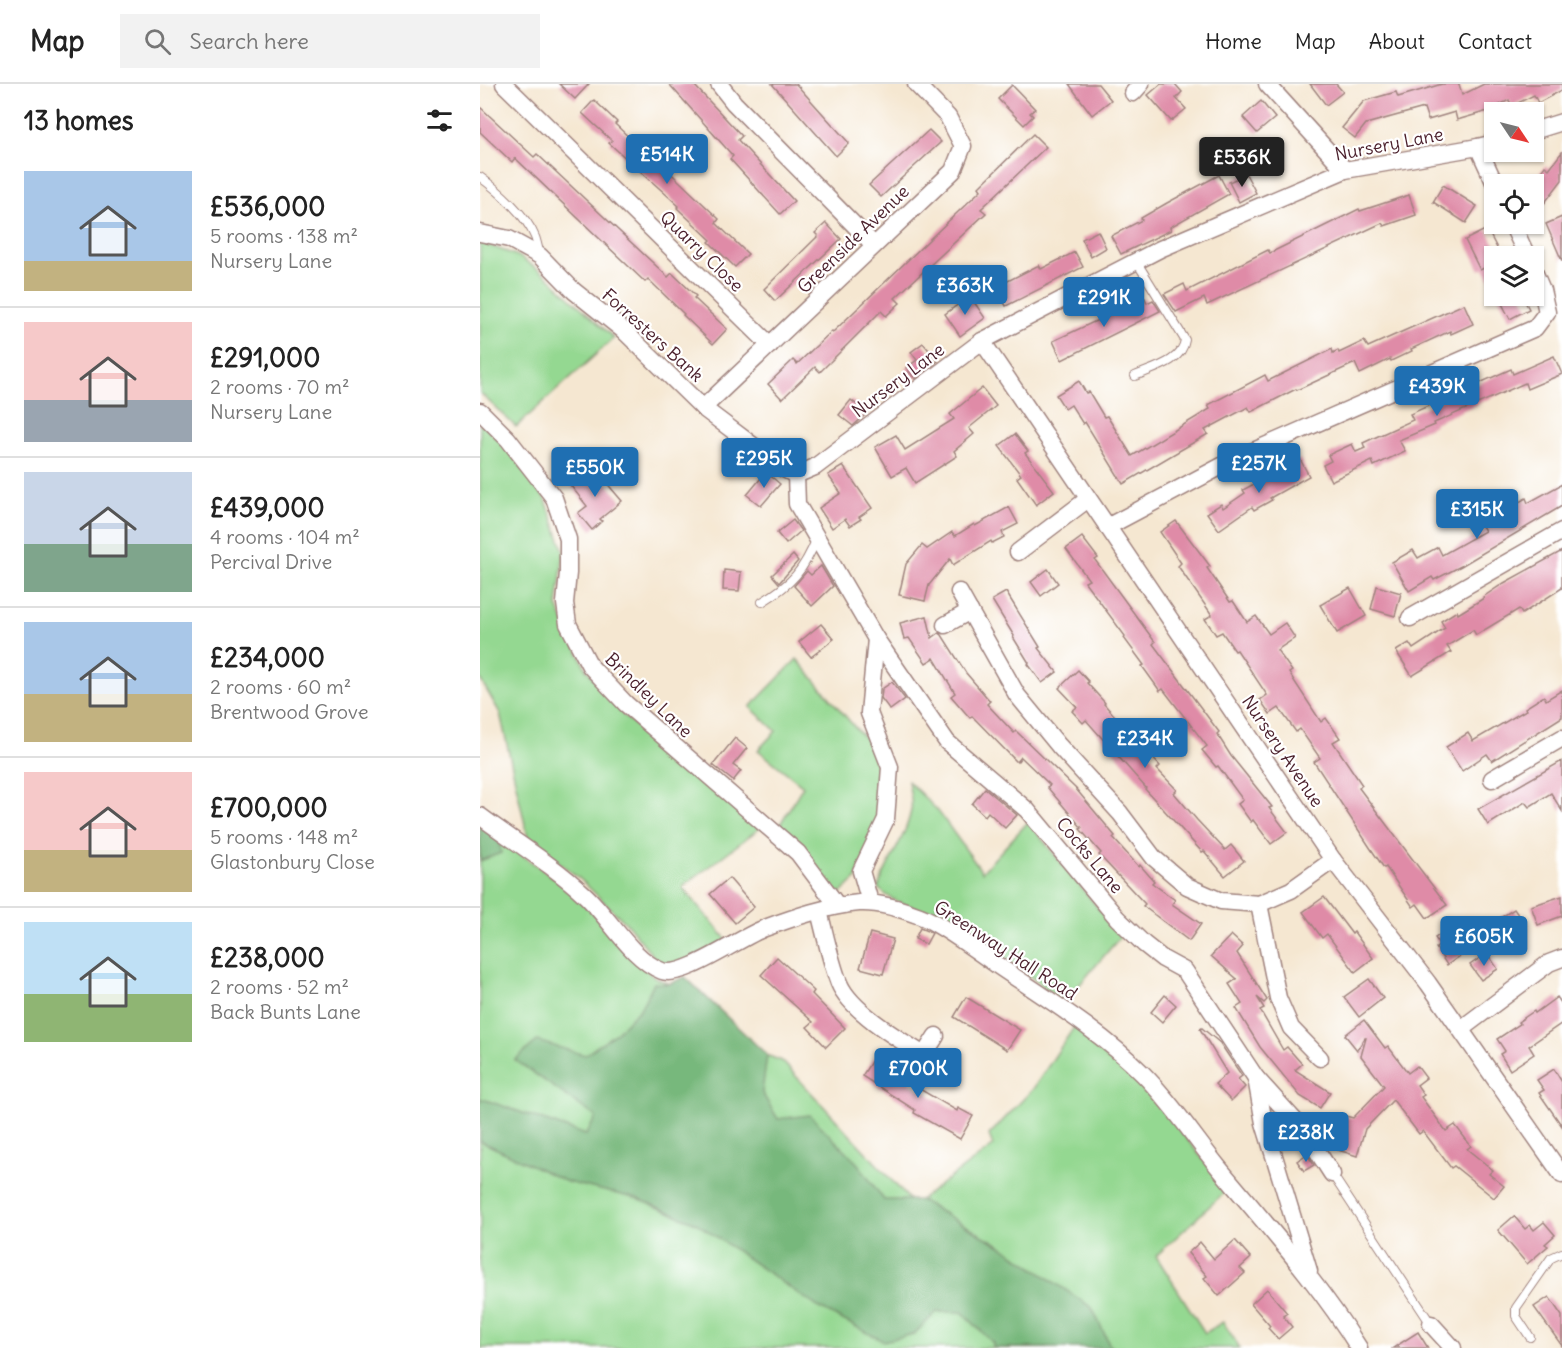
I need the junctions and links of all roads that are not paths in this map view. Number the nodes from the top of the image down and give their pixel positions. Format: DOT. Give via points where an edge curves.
graph roads {
  1 [pos="504,84"];
  2 [pos="719,84"];
  3 [pos="916,84"];
  4 [pos="1267,84"];
  5 [pos="1562,122"];
  6 [pos="1544,128"];
  7 [pos="1484,145"];
  8 [pos="1345,170"];
  9 [pos="480,177"];
  10 [pos="480,233"];
  11 [pos="874,245"];
  12 [pos="540,256"];
  13 [pos="1136,261"];
  14 [pos="1544,299"];
  15 [pos="982,341"];
  16 [pos="770,345"];
  17 [pos="1135,376"];
  18 [pos="703,408"];
  19 [pos="480,411"];
  20 [pos="796,475"];
  21 [pos="1088,499"];
  22 [pos="1107,527"];
  23 [pos="1562,531"];
  24 [pos="817,537"];
  25 [pos="1018,552"];
  26 [pos="959,592"];
  27 [pos="762,602"];
  28 [pos="970,611"];
  29 [pos="1410,618"];
  30 [pos="945,625"];
  31 [pos="876,639"];
  32 [pos="1562,738"];
  33 [pos="1492,779"];
  34 [pos="480,816"];
  35 [pos="1333,860"];
  36 [pos="870,902"];
  37 [pos="1259,904"];
  38 [pos="837,905"];
  39 [pos="819,911"];
  40 [pos="1562,958"];
  41 [pos="1461,1029"];
  42 [pos="936,1036"];
  43 [pos="924,1055"];
  44 [pos="1320,1058"];
  45 [pos="943,1067"];
  46 [pos="1256,1078"];
  47 [pos="1332,1174"];
  48 [pos="1562,1175"];
  49 [pos="1562,1253"];
  50 [pos="1312,1280"];
  51 [pos="1431,1324"];
  52 [pos="1530,1337"];
  53 [pos="1359,1348"];
  54 [pos="1454,1348"];
  1 -- 16 [label="street, Quarry Close"];
  2 -- 11 [label="street"];
  3 -- 11 [label="street, Greenside Avenue" via="948,117 963,146 953,171"];
  4 -- 8 [label="street"];
  5 -- 6 [label="street"];
  7 -- 8 [label="street, Nursery Lane"];
  8 -- 13 [label="street, Nursery Lane"];
  9 -- 12 [label="lane" via="530,227"];
  10 -- 12 [label="street, Forresters Bank" via="509,239"];
  11 -- 16 [label="street, Greenside Avenue"];
  12 -- 18 [label="street, Forresters Bank"];
  13 -- 15 [label="street, Nursery Lane"];
  13 -- 17 [label="lane" via="1185,340 1174,359"];
  14 -- 22 [label="street" via="1547,312 1535,328 1235,459"];
  15 -- 20 [label="street, Nursery Lane" via="815,467"];
  15 -- 21 [label="street, Nursery Avenue"];
  16 -- 18 [label="street, Greenside Avenue"];
  18 -- 20 [label="street, Forresters Bank"];
  19 -- 38 [label="street, Brindley Lane" via="508,439 554,498 568,539 568,624 590,666 626,704 798,853"];
  20 -- 24 [label="street, Cocks Lane" via="797,504"];
  21 -- 22 [label="street, Nursery Avenue"];
  21 -- 25 [label="street"];
  22 -- 35 [label="street, Nursery Avenue"];
  23 -- 29 [label="street"];
  24 -- 27 [label="lane" via="799,573 781,591"];
  24 -- 31 [label="street, Cocks Lane"];
  26 -- 28 [label="street"];
  28 -- 30 [label="street"];
  28 -- 37 [label="street" via="1017,695 1154,858 1187,886 1221,901"];
  31 -- 36 [label="street" via="869,713 890,767 886,819 861,871"];
  31 -- 46 [label="street, Cocks Lane" via="947,742 1027,810 1117,918 1144,944 1185,971"];
  32 -- 33 [label="street"];
  34 -- 39 [label="street, Greenway Hall Road" via="587,896 639,955 669,973 762,928"];
  35 -- 37 [label="street" via="1291,890"];
  35 -- 41 [label="street, Nursery Avenue"];
  36 -- 38 [label="street, Greenway Hall Road"];
  36 -- 50 [label="street, Greenway Hall Road" via="922,916 1111,1045 1145,1076"];
  37 -- 44 [label="street" via="1278,998 1291,1028"];
  38 -- 39 [label="street, Greenway Hall Road"];
  39 -- 43 [label="street" via="839,984 851,1002"];
  40 -- 41 [label="street" via="1549,963"];
  41 -- 48 [label="street, Nursery Avenue"];
  42 -- 43 [label="street"];
  43 -- 45 [label="street"];
  46 -- 47 [label="street" via="1305,1132"];
  46 -- 50 [label="street, Cocks Lane" via="1264,1123"];
  47 -- 51 [label="lane"];
  49 -- 52 [label="lane" via="1551,1258 1516,1308 1516,1317"];
  50 -- 53 [label="street, Greenway Hall Road"];
  51 -- 54 [label="street"];
}
